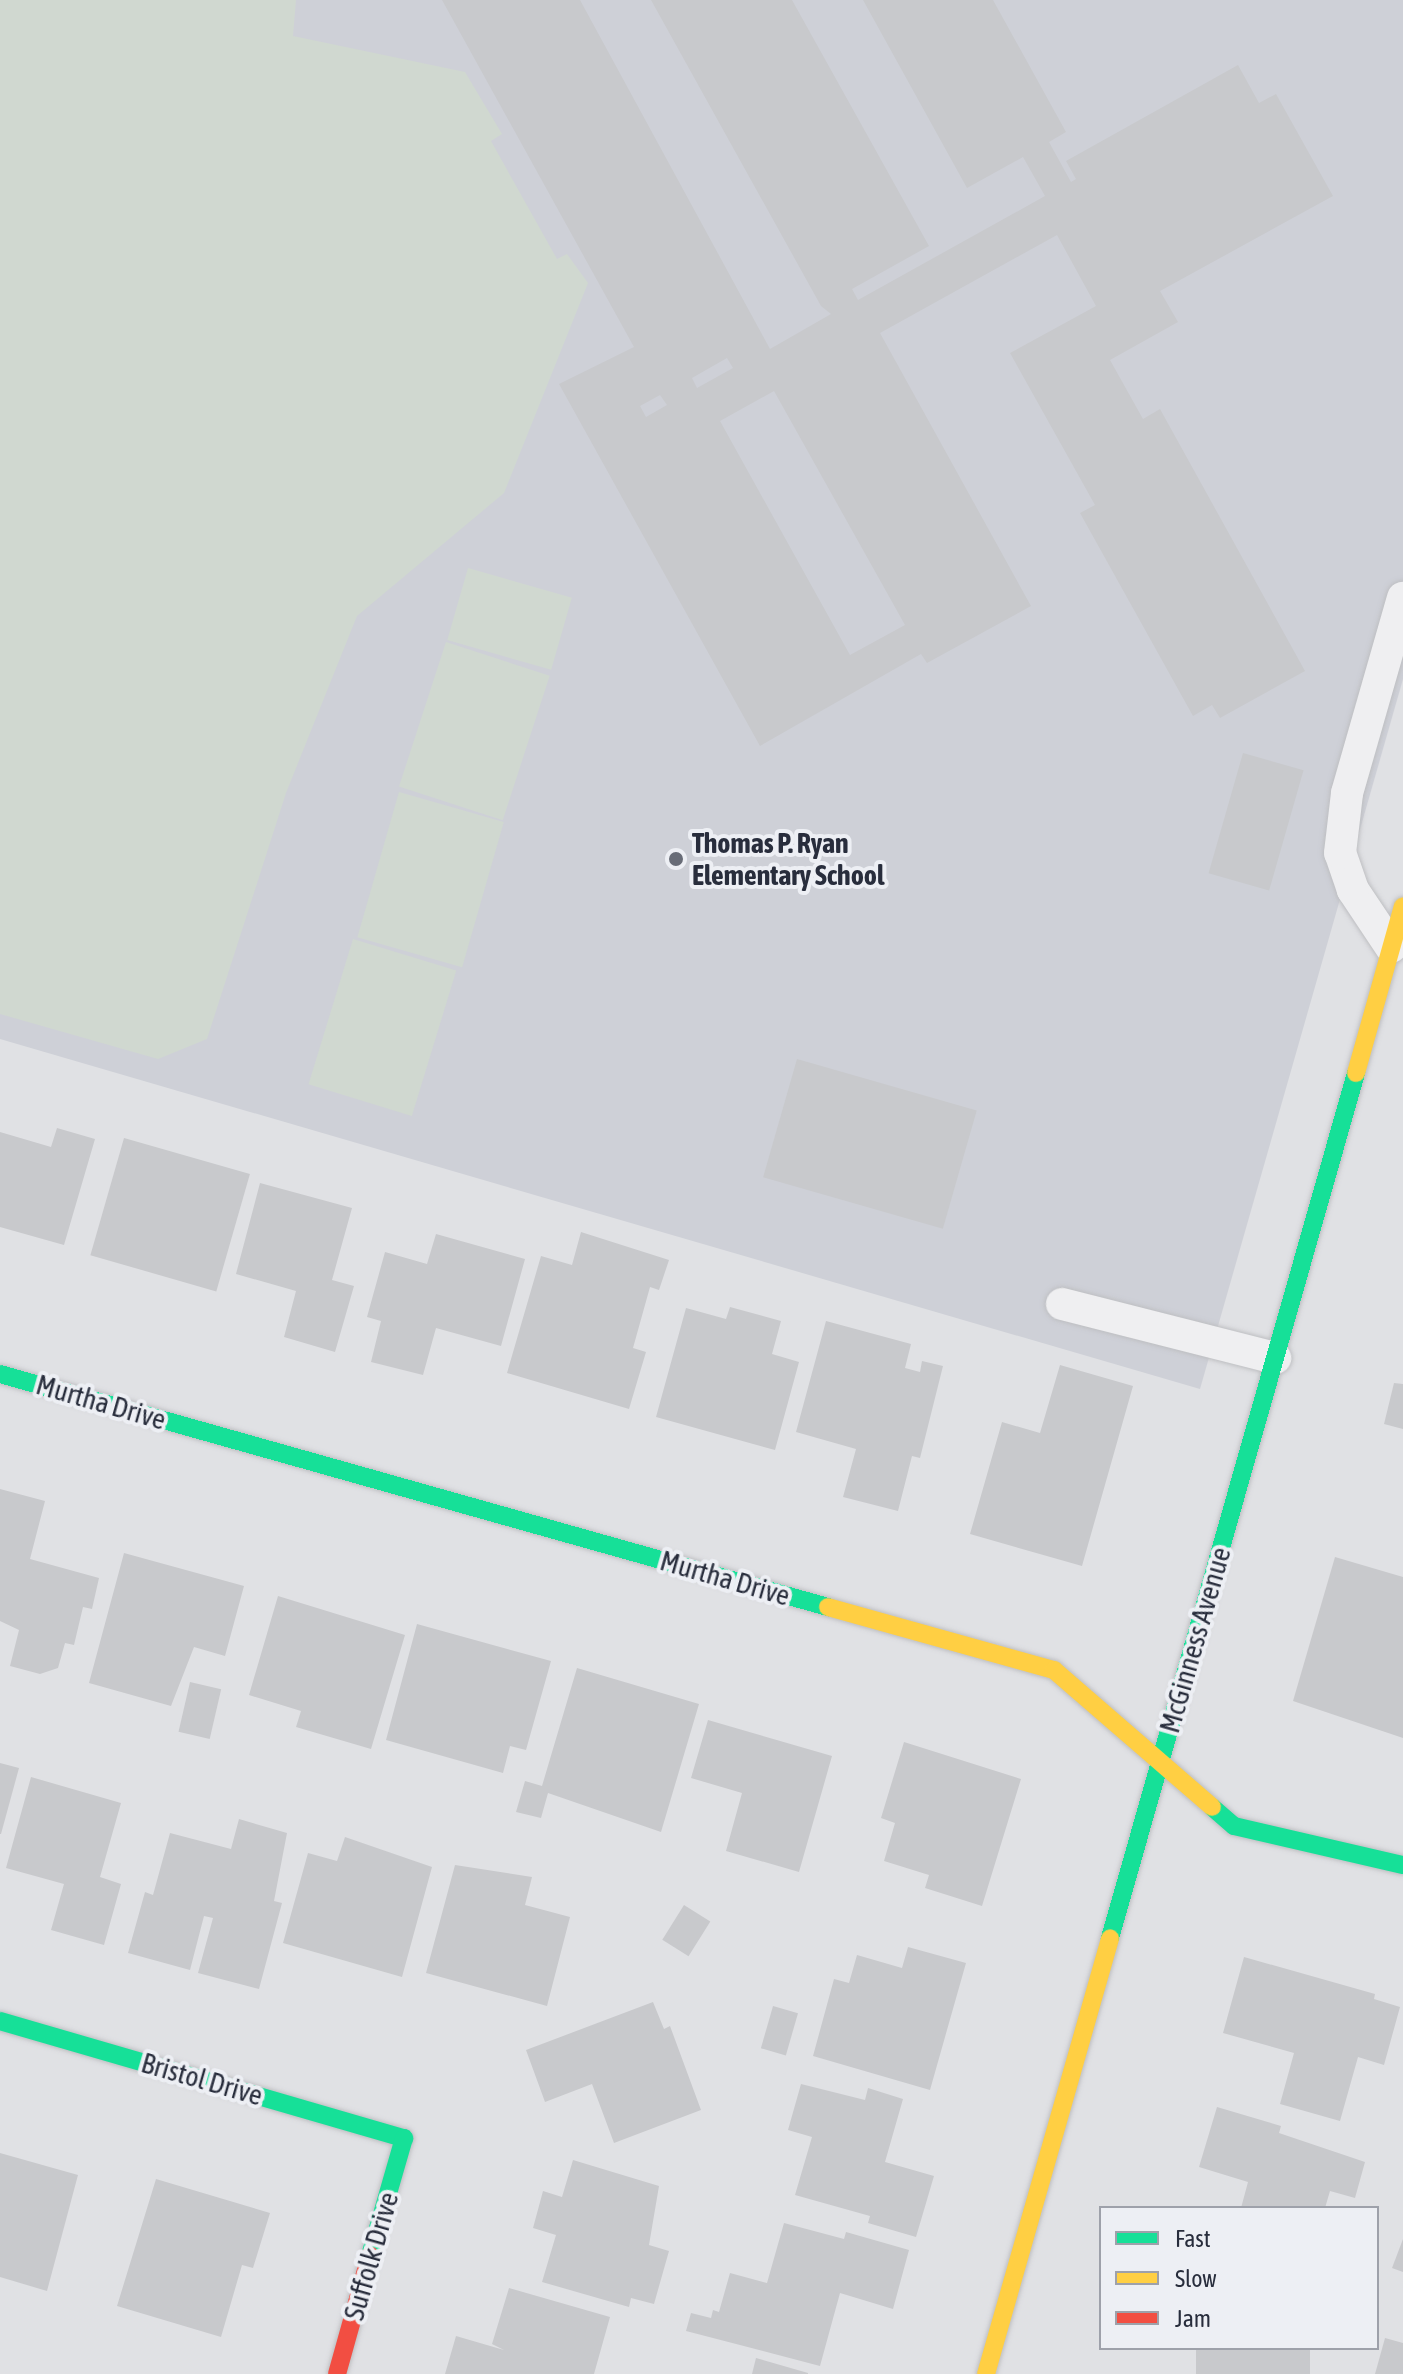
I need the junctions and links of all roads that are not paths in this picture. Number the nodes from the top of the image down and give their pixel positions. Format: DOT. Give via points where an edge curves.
graph roads {
  1 [pos="1403,598"];
  2 [pos="1403,906"];
  3 [pos="1391,947"];
  4 [pos="1062,1304"];
  5 [pos="1275,1358"];
  6 [pos="0,1374"];
  7 [pos="1160,1761"];
  8 [pos="1403,1865"];
  9 [pos="0,2021"];
  10 [pos="404,2138"];
  11 [pos="337,2374"];
  12 [pos="986,2374"];
  1 -- 3 [label="lane" via="1347,793 1340,853 1353,890"];
  2 -- 3 [label="street, McGinness Avenue"];
  3 -- 5 [label="street, McGinness Avenue"];
  4 -- 5 [label="lane"];
  5 -- 7 [label="street, McGinness Avenue"];
  6 -- 7 [label="street, Murtha Drive" via="1054,1670"];
  7 -- 8 [label="street, Murtha Drive" via="1234,1826"];
  7 -- 12 [label="street, McGinness Avenue"];
  9 -- 10 [label="street, Bristol Drive"];
  10 -- 11 [label="street, Suffolk Drive"];
}
